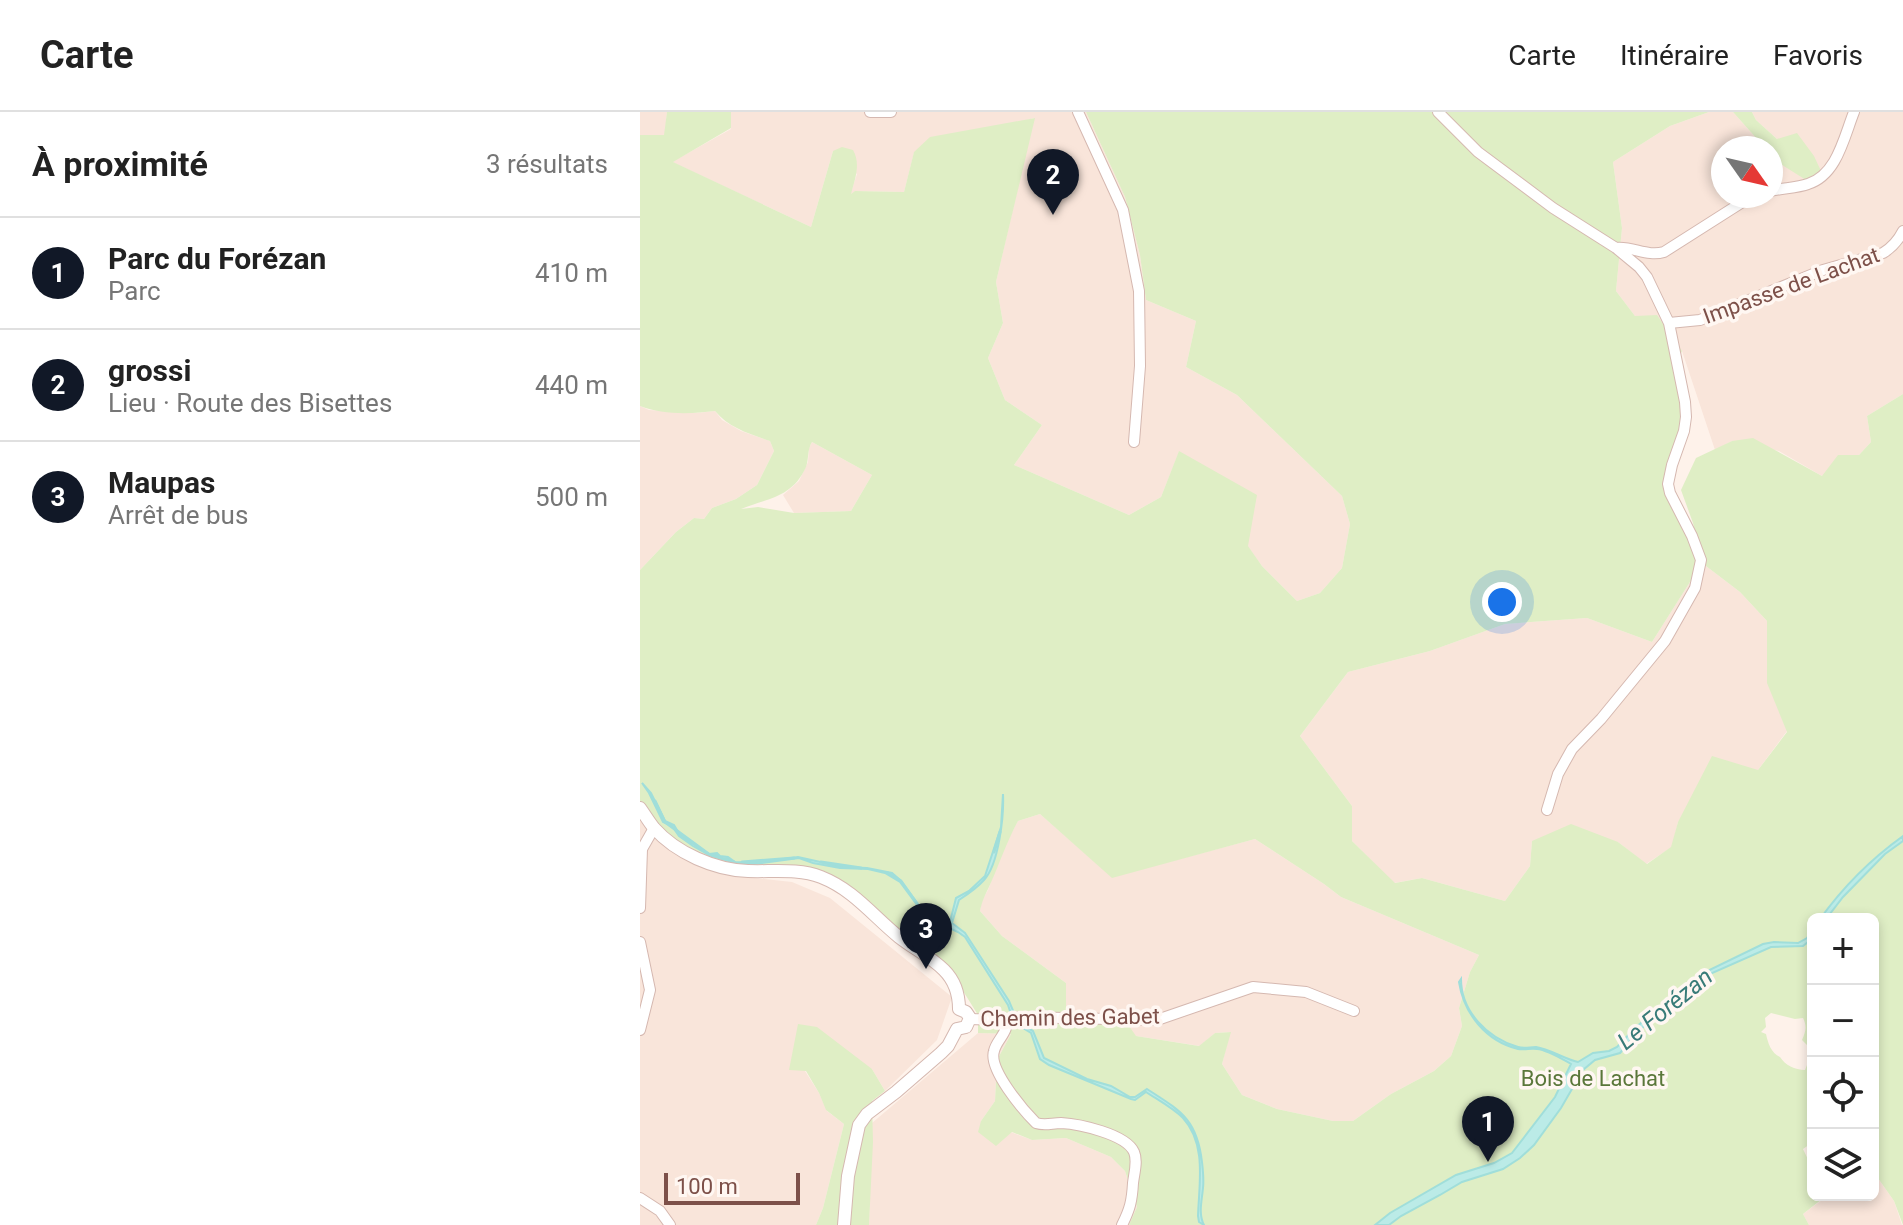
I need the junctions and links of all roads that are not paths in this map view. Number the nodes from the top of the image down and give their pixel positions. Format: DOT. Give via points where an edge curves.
graph roads {
  1 [pos="870,112"];
  2 [pos="891,112"];
  3 [pos="1078,112"];
  4 [pos="1438,112"];
  5 [pos="1854,112"];
  6 [pos="1783,189"];
  7 [pos="1733,208"];
  8 [pos="1903,231"];
  9 [pos="1616,248"];
  10 [pos="1669,323"];
  11 [pos="1134,442"];
  12 [pos="640,808"];
  13 [pos="1547,810"];
  14 [pos="654,828"];
  15 [pos="640,908"];
  16 [pos="640,942"];
  17 [pos="959,1009"];
  18 [pos="1354,1011"];
  19 [pos="1010,1018"];
  20 [pos="969,1019"];
  21 [pos="957,1029"];
  22 [pos="640,1030"];
  23 [pos="640,1198"];
  24 [pos="670,1225"];
  25 [pos="844,1225"];
  26 [pos="1122,1225"];
  1 -- 2 [label="street"];
  3 -- 11 [label="street" via="1123,210 1139,291"];
  4 -- 9 [label="street" via="1478,152"];
  5 -- 6 [label="street" via="1835,161 1820,178"];
  7 -- 9 [label="street" via="1664,252"];
  8 -- 10 [label="street, Impasse de Lachat" via="1883,253 1823,270 1700,320"];
  9 -- 10 [label="street" via="1647,277"];
  10 -- 13 [label="street" via="1686,417 1668,484 1697,548 1699,575 1665,641 1564,760"];
  12 -- 14 [label="street"];
  14 -- 15 [label="street" via="642,849"];
  14 -- 17 [label="street" via="708,862 739,870 807,873 849,892 944,971 957,989"];
  16 -- 22 [label="street" via="650,990"];
  17 -- 20 [label="street"];
  17 -- 21 [label="street" via="950,1018"];
  18 -- 19 [label="street, Chemin des Gabet" via="1306,992 1253,987 1157,1020"];
  19 -- 20 [label="street, Chemin des Gabet"];
  19 -- 26 [label="street" via="992,1055 1001,1080 1036,1123 1114,1135 1134,1152 1131,1208"];
  20 -- 21 [label="street" via="966,1027"];
  21 -- 25 [label="street" via="941,1053 859,1125"];
  23 -- 24 [label="street"];
}
